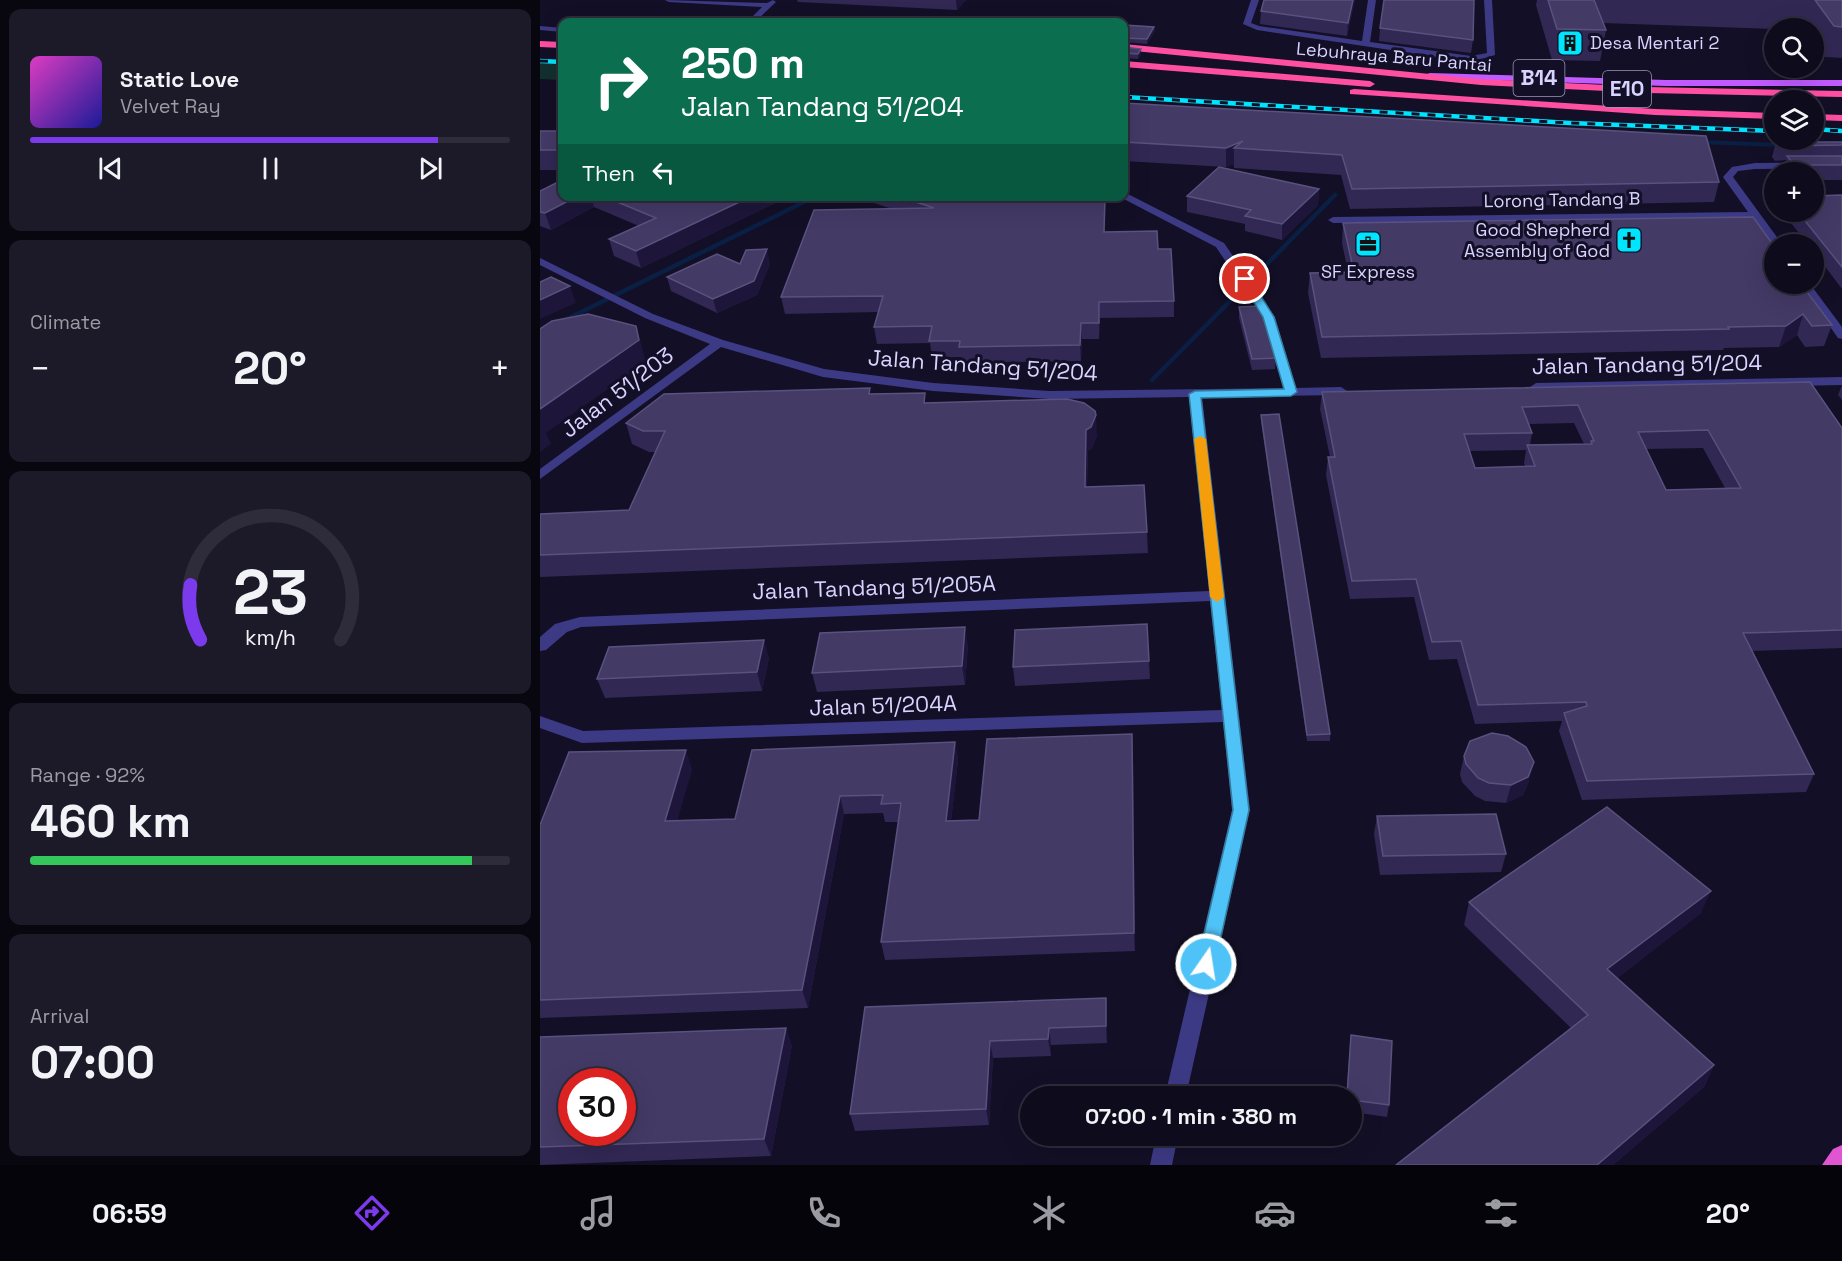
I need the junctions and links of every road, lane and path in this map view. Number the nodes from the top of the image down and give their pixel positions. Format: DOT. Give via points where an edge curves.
graph roads {
  1 [pos="669,0"];
  2 [pos="1255,0"];
  3 [pos="1371,0"];
  4 [pos="1488,0"];
  5 [pos="771,3"];
  6 [pos="755,18"];
  7 [pos="540,28"];
  8 [pos="558,30"];
  9 [pos="540,35"];
  10 [pos="558,37"];
  11 [pos="540,44"];
  12 [pos="558,45"];
  13 [pos="1365,45"];
  14 [pos="1128,47"];
  15 [pos="540,49"];
  16 [pos="558,51"];
  17 [pos="1128,64"];
  18 [pos="1128,76"];
  19 [pos="1412,76"];
  20 [pos="1842,83"];
  21 [pos="1842,94"];
  22 [pos="1842,101"];
  23 [pos="1824,102"];
  24 [pos="1764,103"];
  25 [pos="1520,105"];
  26 [pos="1764,108"];
  27 [pos="1824,108"];
  28 [pos="1842,108"];
  29 [pos="1764,116"];
  30 [pos="1824,117"];
  31 [pos="1842,118"];
  32 [pos="1842,165"];
  33 [pos="1128,197"];
  34 [pos="1756,215"];
  35 [pos="1333,220"];
  36 [pos="1770,234"];
  37 [pos="540,261"];
  38 [pos="1812,294"];
  39 [pos="1842,335"];
  40 [pos="719,343"];
  41 [pos="1842,381"];
  42 [pos="1524,388"];
  43 [pos="1354,391"];
  44 [pos="1291,392"];
  45 [pos="1195,394"];
  46 [pos="540,475"];
  47 [pos="1217,596"];
  48 [pos="540,646"];
  49 [pos="1230,716"];
  50 [pos="540,722"];
  51 [pos="1178,1086"];
  52 [pos="1165,1146"];
  53 [pos="1842,1157"];
  54 [pos="1161,1165"];
  55 [pos="1834,1165"];
  1 -- 5 [label="street"];
  2 -- 13 [label="street" via="1247,24"];
  3 -- 13 [label="street"];
  4 -- 13 [label="street" via="1491,56 1471,59"];
  5 -- 6 [label="street"];
  7 -- 8 [label="street"];
  9 -- 10 [label="highway"];
  11 -- 12 [label="highway"];
  14 -- 19 [label="highway, Lebuhraya Baru Pantai / E10"];
  15 -- 16 [label="highway"];
  17 -- 24 [label="highway, Lebuhraya Baru Pantai / E10" via="1590,100"];
  18 -- 25 [label="highway"];
  19 -- 20 [label="main road, B14"];
  19 -- 21 [label="highway, Lebuhraya Baru Pantai / E10" via="1647,90"];
  19 -- 22 [label="highway" via="1523,91"];
  22 -- 23 [label="highway"];
  25 -- 26 [label="highway"];
  25 -- 29 [label="highway"];
  27 -- 28 [label="highway"];
  30 -- 31 [label="highway"];
  32 -- 34 [label="street" via="1735,169 1728,177"];
  33 -- 44 [label="street" via="1220,245 1269,317"];
  34 -- 35 [label="street, Lorong Tandang B"];
  34 -- 36 [label="street"];
  37 -- 40 [label="street, Jalan Tandang 51/204" via="649,316"];
  38 -- 39 [label="street"];
  40 -- 45 [label="street, Jalan Tandang 51/204" via="823,373 933,387 1049,395"];
  40 -- 46 [label="street, Jalan 51/203"];
  41 -- 42 [label="street, Jalan Tandang 51/204"];
  43 -- 44 [label="street, Jalan Tandang 51/204"];
  44 -- 45 [label="street, Jalan Tandang 51/204"];
  45 -- 47 [label="street"];
  47 -- 48 [label="street, Jalan Tandang 51/205A" via="580,622 561,628"];
  47 -- 49 [label="street"];
  49 -- 50 [label="street, Jalan 51/204A" via="582,737"];
  49 -- 51 [label="street" via="1241,810"];
  52 -- 54 [label="street"];
  53 -- 55 [label="highway"];
}
